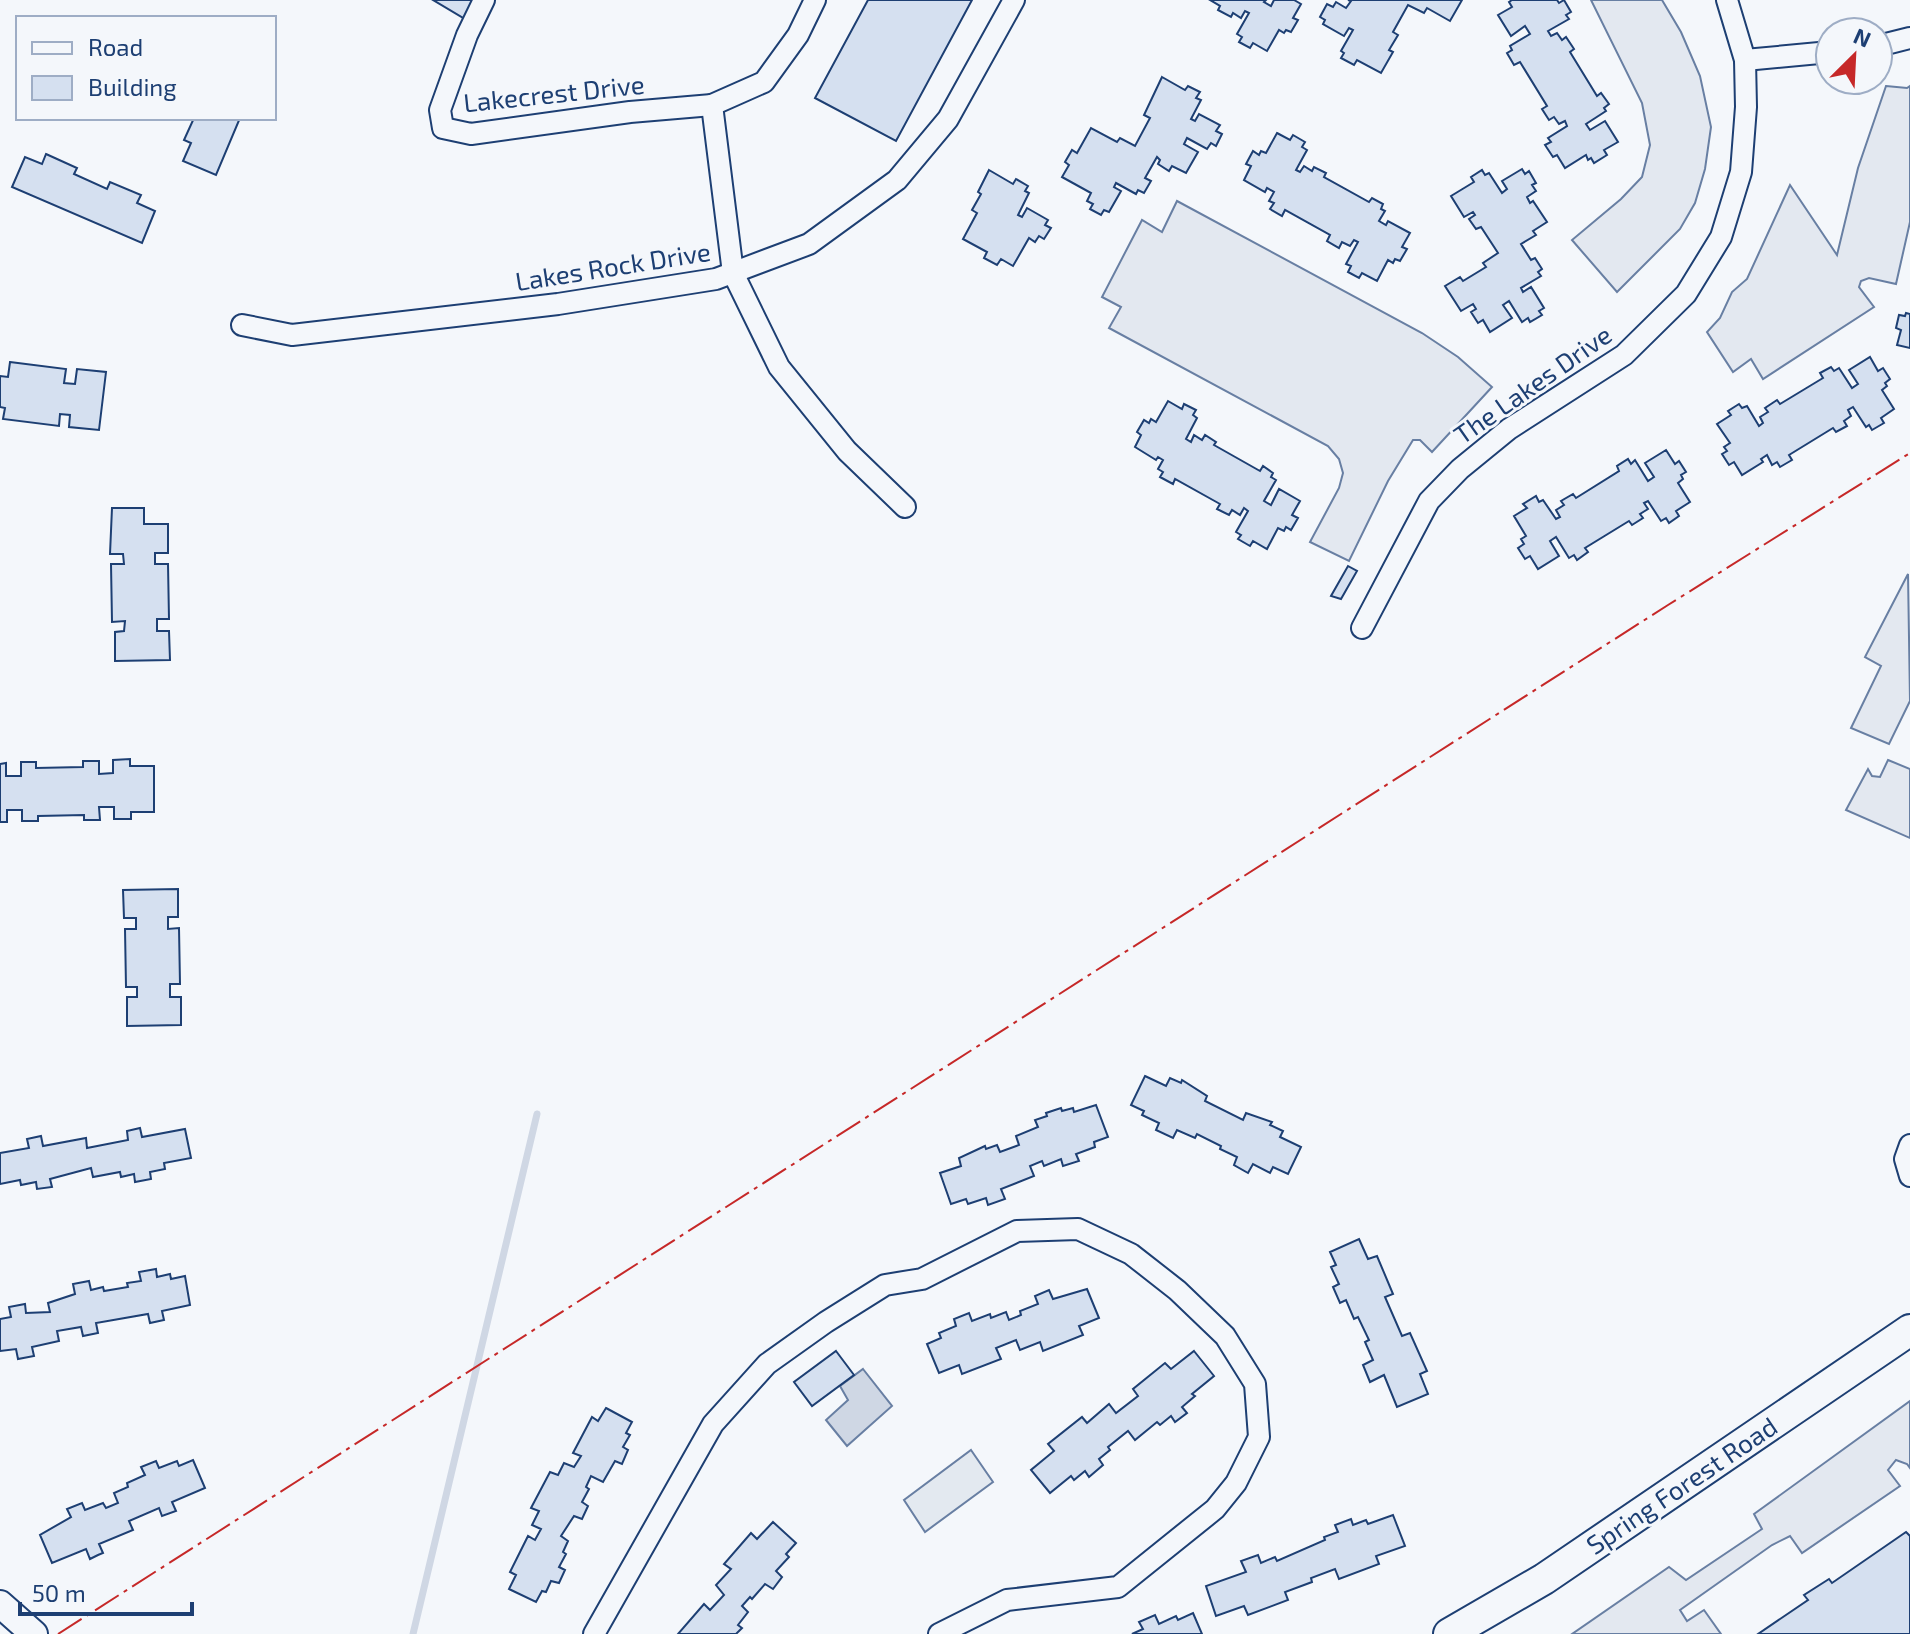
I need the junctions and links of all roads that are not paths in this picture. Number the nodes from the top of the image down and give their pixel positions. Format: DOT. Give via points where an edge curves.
graph roads {
  1 [pos="484,0"];
  2 [pos="815,0"];
  3 [pos="1014,0"];
  4 [pos="1727,0"];
  5 [pos="1814,54"];
  6 [pos="1745,60"];
  7 [pos="712,105"];
  8 [pos="733,273"];
  9 [pos="242,325"];
  10 [pos="905,507"];
  11 [pos="1362,628"];
  12 [pos="1910,1145"];
  13 [pos="1910,1176"];
  14 [pos="1910,1330"];
  15 [pos="0,1604"];
  16 [pos="34,1634"];
  17 [pos="594,1634"];
  18 [pos="939,1634"];
  19 [pos="1449,1634"];
  1 -- 7 [label="street, Lakecrest Drive" via="440,110 443,128 471,134"];
  2 -- 7 [label="street, Lakecrest Drive" via="798,35 764,82"];
  3 -- 8 [label="street, Lakes Rock Drive" via="948,119 897,180 809,244"];
  4 -- 6 [label="street, The Lakes Drive"];
  5 -- 6 [label="street"];
  6 -- 11 [label="street, The Lakes Drive" via="1741,172 1721,237 1686,294 1624,355 1509,429 1460,469 1429,501"];
  7 -- 8 [label="street"];
  8 -- 9 [label="street, Lakes Rock Drive" via="558,304 292,335"];
  8 -- 10 [label="street" via="779,367 847,451"];
  12 -- 13 [label="street" via="1905,1159"];
  14 -- 19 [label="main road, Spring Forest Road" via="1544,1579"];
  15 -- 16 [label="street"];
  17 -- 18 [label="street" via="713,1424 767,1364 885,1285 922,1279 1017,1231 1078,1229 1131,1254 1225,1336 1255,1384 1259,1437 1236,1483 1215,1509 1118,1587 1007,1600"];
}
